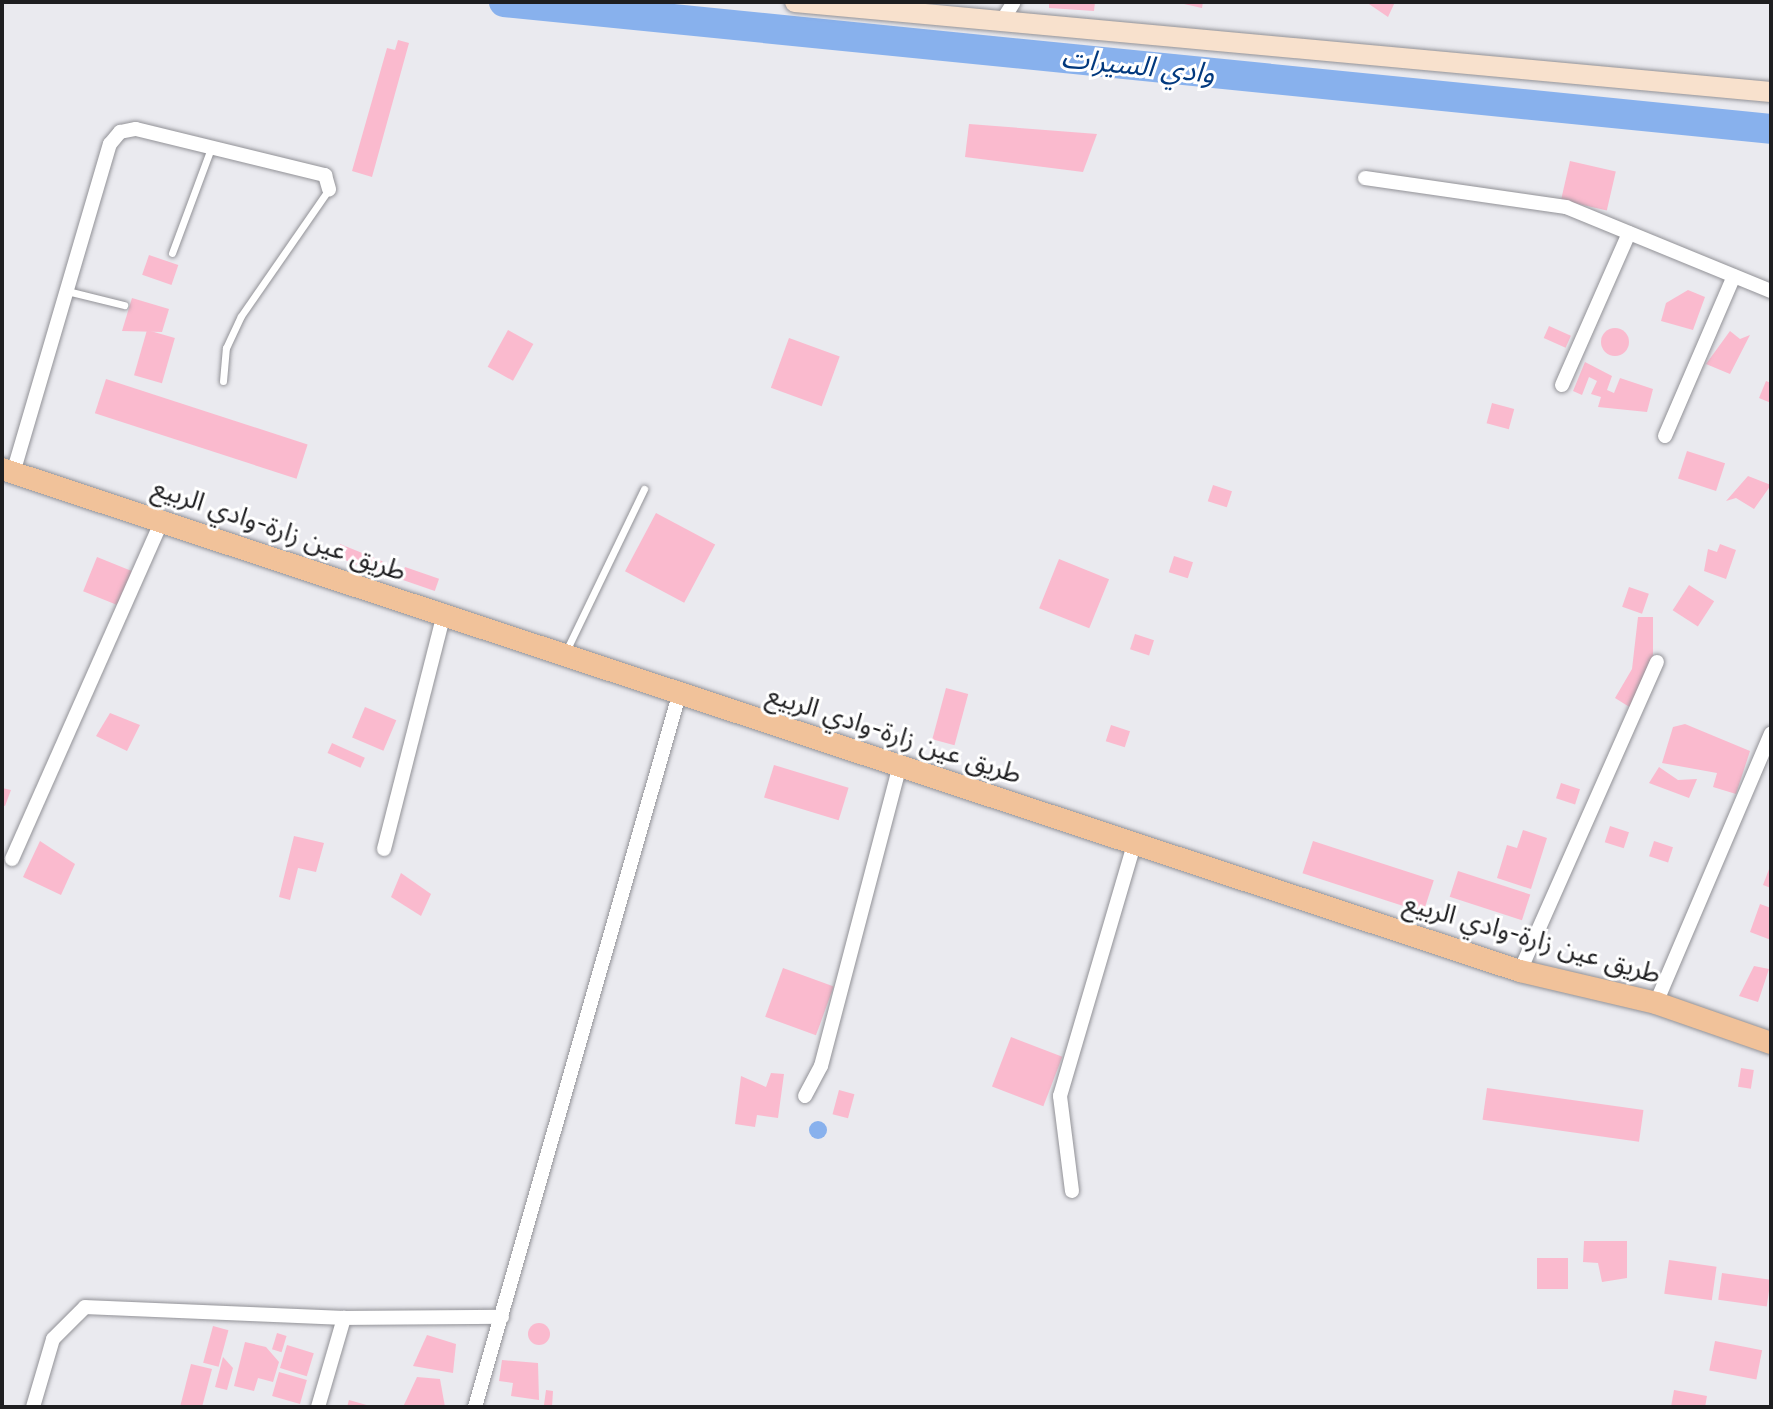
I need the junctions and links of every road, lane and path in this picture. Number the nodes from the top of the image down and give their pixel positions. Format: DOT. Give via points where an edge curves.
graph roads {
  1 [pos="795,2"];
  2 [pos="1014,2"];
  3 [pos="1002,21"];
  4 [pos="1771,92"];
  5 [pos="211,148"];
  6 [pos="1365,178"];
  7 [pos="329,189"];
  8 [pos="1629,233"];
  9 [pos="172,253"];
  10 [pos="1734,276"];
  11 [pos="67,291"];
  12 [pos="1771,291"];
  13 [pos="124,305"];
  14 [pos="223,381"];
  15 [pos="1562,385"];
  16 [pos="1665,436"];
  17 [pos="8,471"];
  18 [pos="644,489"];
  19 [pos="163,518"];
  20 [pos="443,617"];
  21 [pos="565,657"];
  22 [pos="1657,662"];
  23 [pos="679,695"];
  24 [pos="1771,734"];
  25 [pos="900,765"];
  26 [pos="1134,844"];
  27 [pos="384,849"];
  28 [pos="12,859"];
  29 [pos="1520,971"];
  30 [pos="1656,1003"];
  31 [pos="1771,1043"];
  32 [pos="805,1096"];
  33 [pos="1072,1191"];
  34 [pos="502,1317"];
  35 [pos="344,1318"];
  36 [pos="33,1407"];
  37 [pos="318,1407"];
  38 [pos="475,1407"];
  1 -- 3 [label="main road"];
  2 -- 3 [label="street"];
  3 -- 4 [label="main road"];
  5 -- 7 [label="street" via="325,175"];
  5 -- 9 [label="lane"];
  5 -- 11 [label="street" via="120,132 110,144"];
  6 -- 8 [label="street" via="1566,207"];
  7 -- 14 [label="lane" via="241,316 226,348"];
  8 -- 10 [label="street"];
  8 -- 15 [label="street"];
  10 -- 12 [label="street"];
  10 -- 16 [label="street"];
  11 -- 13 [label="lane"];
  11 -- 17 [label="street"];
  17 -- 19 [label="main road, طريق عين زارة-وادي الربيع"];
  18 -- 21 [label="lane" via="589,592"];
  19 -- 20 [label="main road, طريق عين زارة-وادي الربيع"];
  19 -- 28 [label="street"];
  20 -- 21 [label="main road, طريق عين زارة-وادي الربيع"];
  20 -- 27 [label="street"];
  21 -- 23 [label="main road, طريق عين زارة-وادي الربيع"];
  22 -- 29 [label="street"];
  23 -- 25 [label="main road, طريق عين زارة-وادي الربيع"];
  23 -- 34 [label="street"];
  24 -- 30 [label="street"];
  25 -- 26 [label="main road, طريق عين زارة-وادي الربيع"];
  25 -- 32 [label="street" via="821,1066"];
  26 -- 29 [label="main road, طريق عين زارة-وادي الربيع"];
  26 -- 33 [label="street" via="1060,1096"];
  29 -- 30 [label="main road, طريق عين زارة-وادي الربيع"];
  30 -- 31 [label="main road, طريق عين زارة-وادي الربيع"];
  34 -- 35 [label="street"];
  34 -- 38 [label="street"];
  35 -- 36 [label="street" via="85,1307 53,1339"];
  35 -- 37 [label="street"];
}
